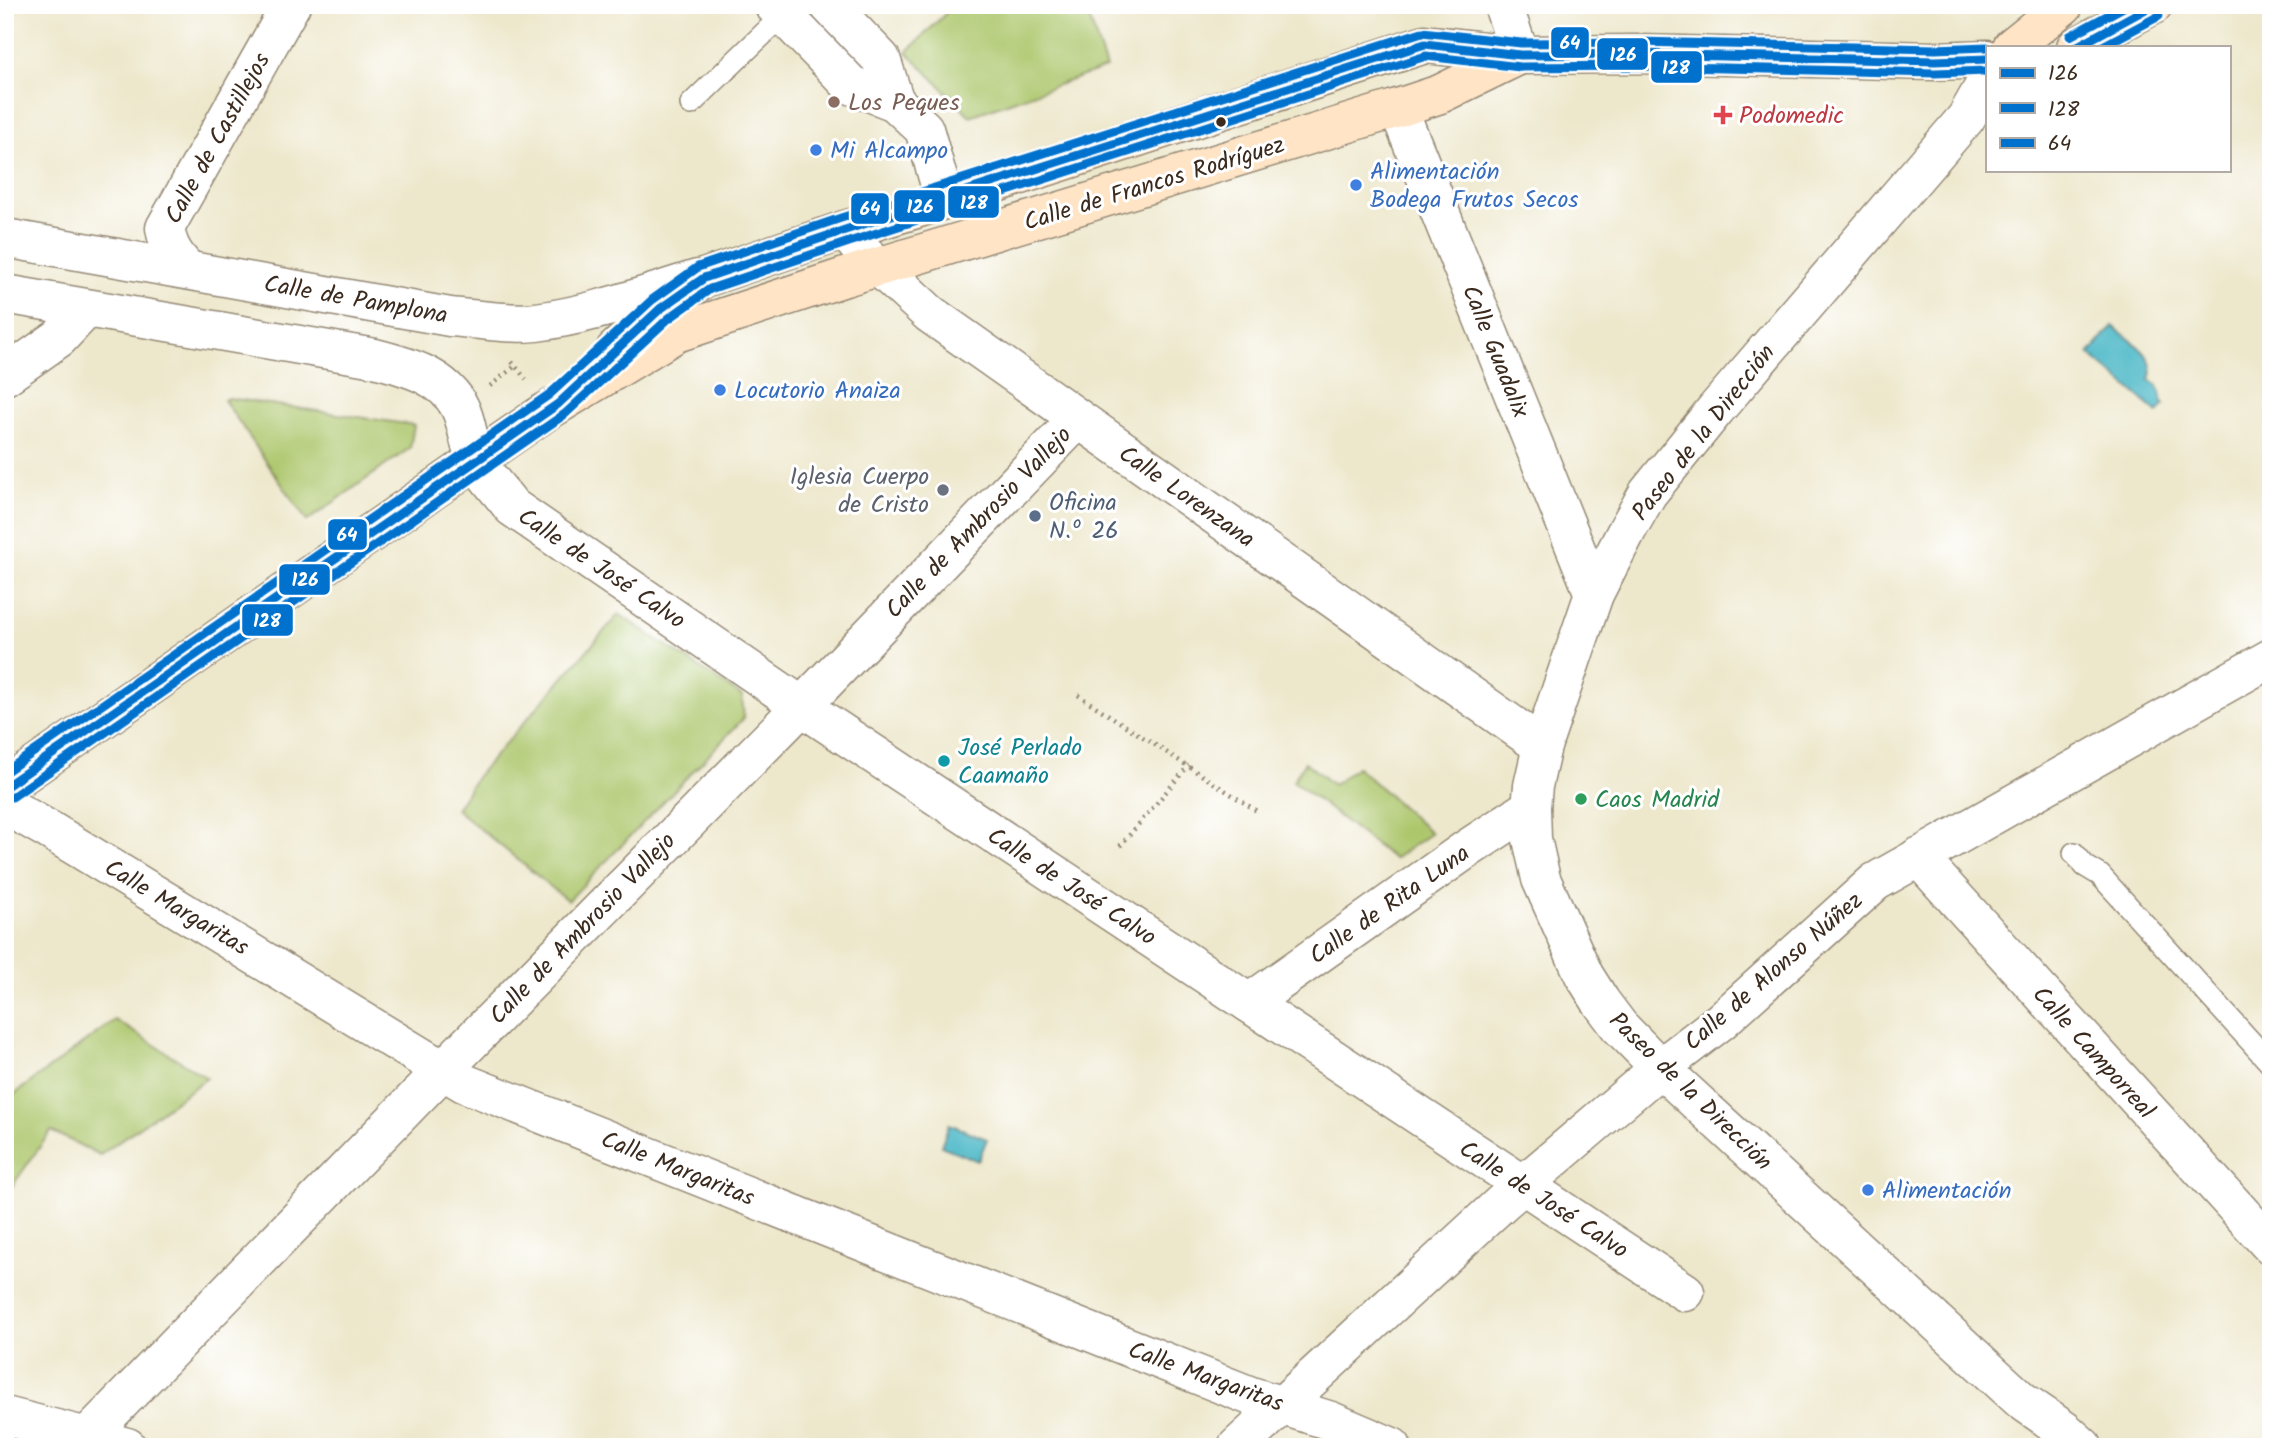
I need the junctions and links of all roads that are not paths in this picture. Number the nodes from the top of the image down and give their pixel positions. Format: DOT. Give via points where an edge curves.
graph roads {
  1 [pos="291,5"];
  2 [pos="830,5"];
  3 [pos="1503,5"];
  4 [pos="2064,5"];
  5 [pos="2153,5"];
  6 [pos="778,10"];
  7 [pos="2013,46"];
  8 [pos="2078,46"];
  9 [pos="1520,55"];
  10 [pos="1986,59"];
  11 [pos="1986,83"];
  12 [pos="895,102"];
  13 [pos="691,104"];
  14 [pos="1398,108"];
  15 [pos="944,199"];
  16 [pos="845,230"];
  17 [pos="5,238"];
  18 [pos="879,267"];
  19 [pos="187,269"];
  20 [pos="704,278"];
  21 [pos="5,294"];
  22 [pos="86,309"];
  23 [pos="5,376"];
  24 [pos="545,395"];
  25 [pos="1078,419"];
  26 [pos="476,460"];
  27 [pos="1594,594"];
  28 [pos="2271,658"];
  29 [pos="802,706"];
  30 [pos="1542,746"];
  31 [pos="5,788"];
  32 [pos="5,805"];
  33 [pos="1531,807"];
  34 [pos="2074,853"];
  35 [pos="1918,857"];
  36 [pos="1249,1003"];
  37 [pos="2271,1064"];
  38 [pos="1660,1068"];
  39 [pos="442,1070"];
  40 [pos="1523,1185"];
  41 [pos="2271,1246"];
  42 [pos="1685,1292"];
  43 [pos="2021,1400"];
  44 [pos="1281,1404"];
  45 [pos="5,1416"];
  46 [pos="82,1442"];
  47 [pos="127,1447"];
  48 [pos="1237,1447"];
  49 [pos="1392,1447"];
  50 [pos="2052,1447"];
  51 [pos="2082,1447"];
  1 -- 19 [label="street, Calle de Castillejos" via="164,228 167,243"];
  2 -- 12 [label="street" via="881,59"];
  3 -- 9 [label="street"];
  4 -- 7 [label="street"];
  5 -- 8 [label="street"];
  6 -- 12 [label="street" via="851,85"];
  6 -- 13 [label="lane"];
  9 -- 10 [label="street, Calle de Francos Rodríguez"];
  9 -- 14 [label="street, Calle de Francos Rodríguez" via="1440,94"];
  9 -- 15 [label="street, Calle de Francos Rodríguez" via="1425,44"];
  11 -- 27 [label="street, Paseo de la Dirección" via="1966,118 1648,493"];
  12 -- 15 [label="street" via="924,129"];
  14 -- 18 [label="street, Calle de Francos Rodríguez"];
  14 -- 27 [label="street, Calle Guadalix"];
  15 -- 16 [label="street, Calle de Francos Rodríguez"];
  16 -- 18 [label="street, Calle Lorenzana"];
  16 -- 20 [label="street, Calle de Francos Rodríguez"];
  17 -- 19 [label="street, Calle de Pamplona"];
  18 -- 24 [label="street, Calle de Francos Rodríguez" via="676,333"];
  18 -- 25 [label="street, Calle Lorenzana" via="930,314"];
  19 -- 20 [label="street, Calle de Pamplona" via="450,317 534,322 587,313"];
  20 -- 24 [label="street, Calle de Francos Rodríguez"];
  21 -- 22 [label="street"];
  22 -- 23 [label="street" via="59,338"];
  22 -- 26 [label="street" via="406,366 453,397"];
  24 -- 26 [label="street, Calle de Francos Rodríguez"];
  25 -- 29 [label="street, Calle de Ambrosio Vallejo"];
  25 -- 30 [label="street, Calle Lorenzana"];
  26 -- 29 [label="street, Calle de José Calvo" via="512,507"];
  26 -- 31 [label="street, Calle de Francos Rodríguez"];
  27 -- 30 [label="street, Paseo de la Dirección"];
  28 -- 35 [label="street, Calle de Alonso Núñez" via="2044,798"];
  29 -- 36 [label="street, Calle de José Calvo"];
  29 -- 39 [label="street, Calle de Ambrosio Vallejo"];
  30 -- 33 [label="street, Paseo de la Dirección"];
  32 -- 39 [label="street, Calle Margaritas"];
  33 -- 36 [label="street, Calle de Rita Luna"];
  33 -- 38 [label="street, Paseo de la Dirección" via="1541,879 1584,975 1619,1026"];
  34 -- 37 [label="lane" via="2100,875"];
  35 -- 38 [label="street, Calle de Alonso Núñez" via="1875,882 1721,1021"];
  35 -- 41 [label="street, Calle Camporreal"];
  36 -- 40 [label="street, Calle de José Calvo"];
  38 -- 40 [label="street, Calle de Alonso Núñez"];
  38 -- 43 [label="street, Paseo de la Dirección"];
  39 -- 44 [label="street, Calle Margaritas" via="1238,1391"];
  39 -- 46 [label="street, Calle de Ambrosio Vallejo"];
  40 -- 42 [label="street, Calle de José Calvo"];
  40 -- 44 [label="street, Calle de Alonso Núñez"];
  43 -- 50 [label="street, Paseo de la Dirección"];
  43 -- 51 [label="street, Paseo de la Dirección"];
  44 -- 48 [label="street, Calle de Alonso Núñez"];
  44 -- 49 [label="street, Calle Margaritas"];
  45 -- 46 [label="street"];
  46 -- 47 [label="street"];
}
